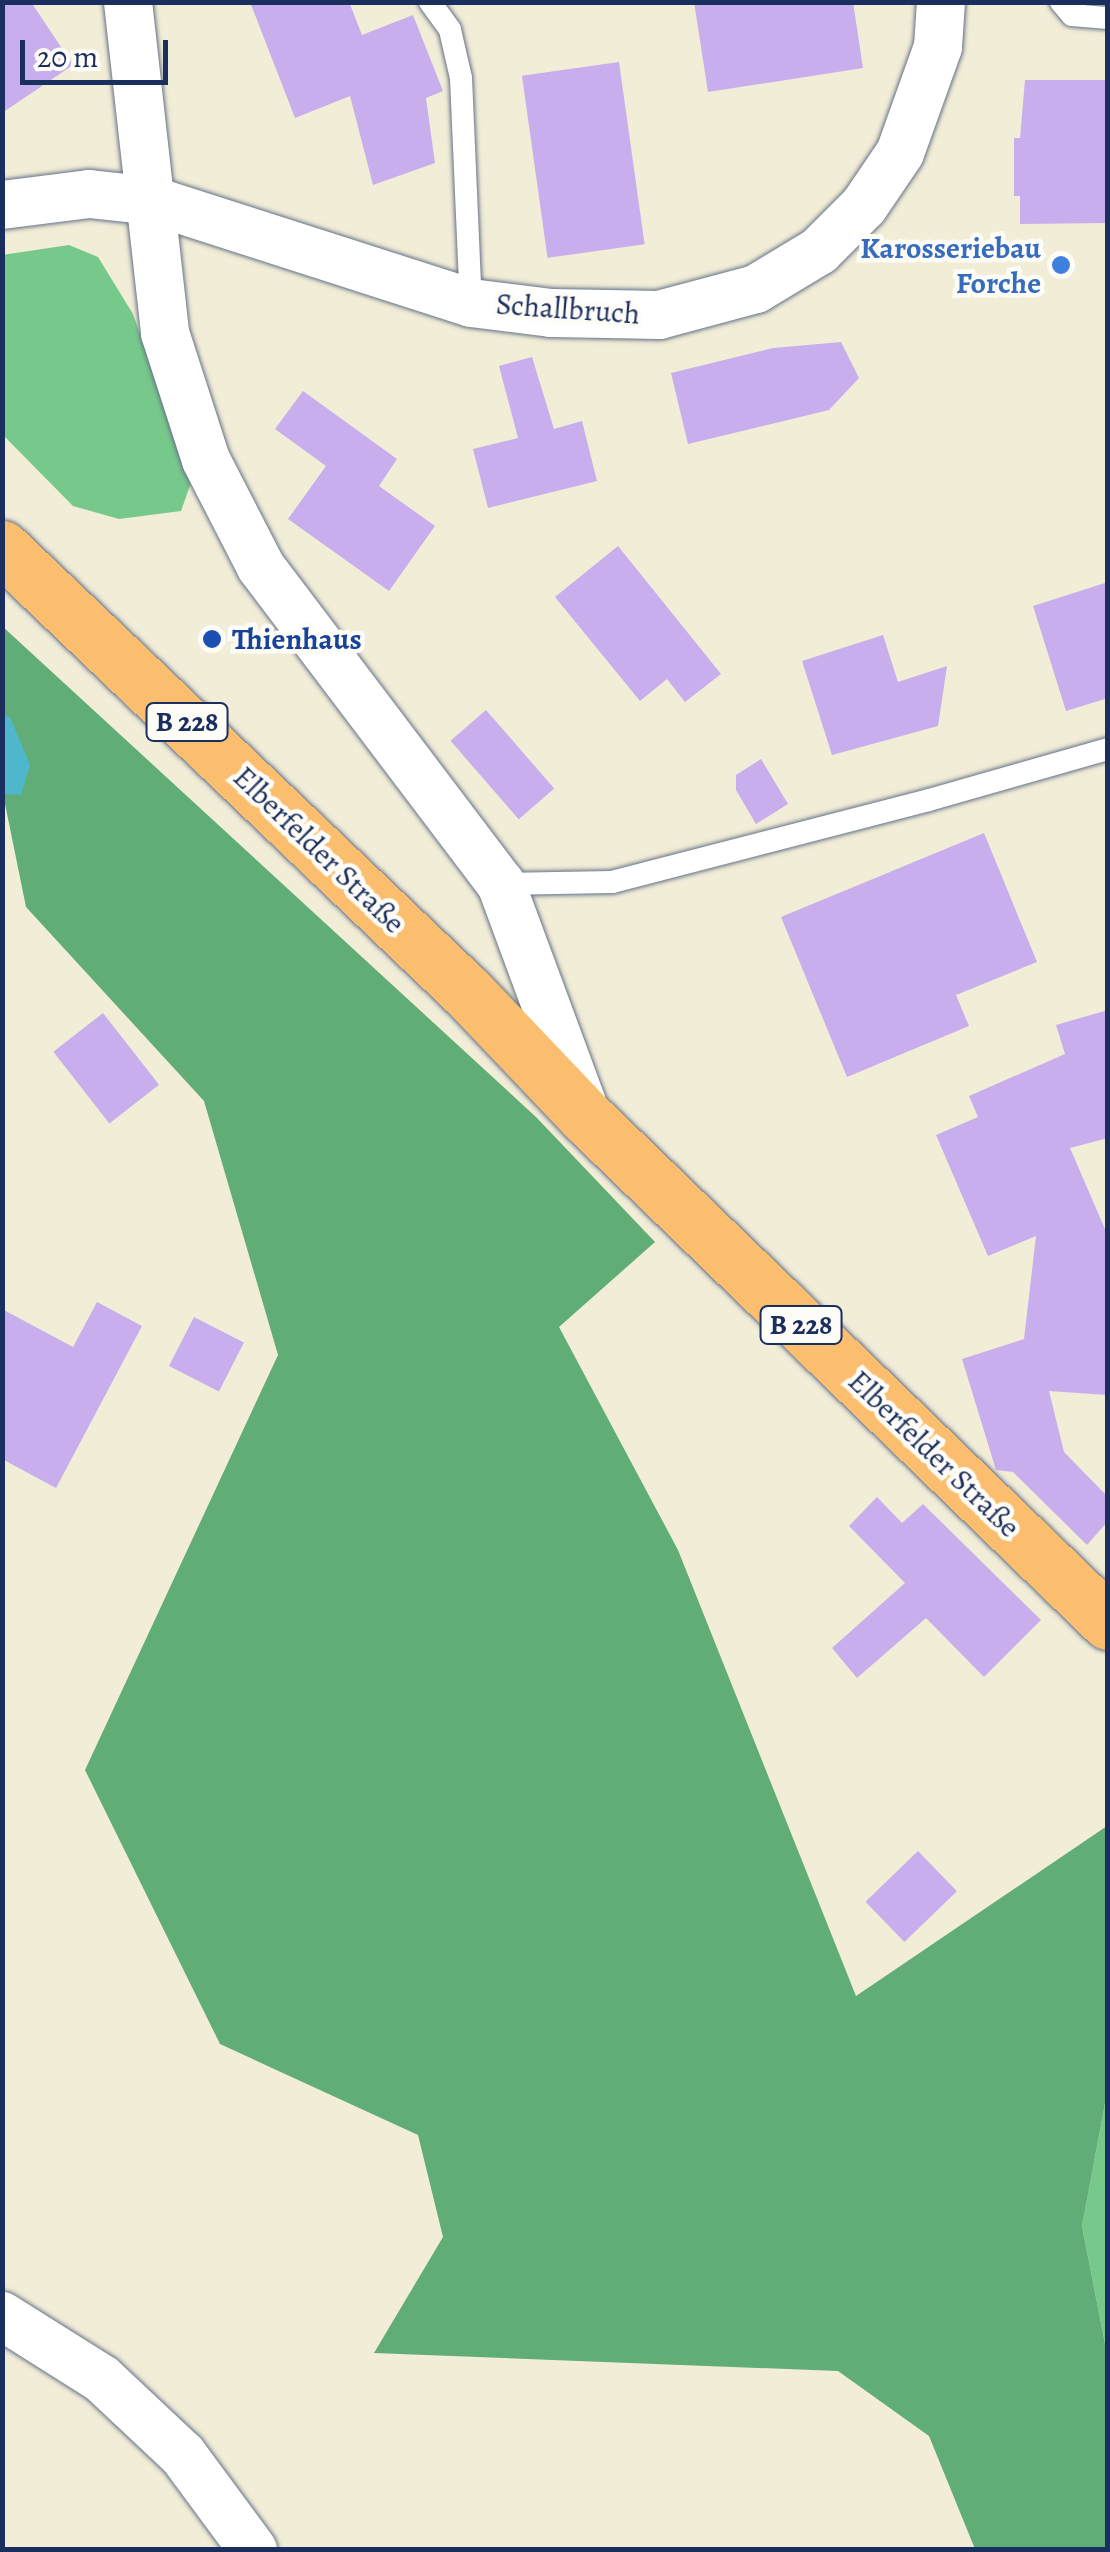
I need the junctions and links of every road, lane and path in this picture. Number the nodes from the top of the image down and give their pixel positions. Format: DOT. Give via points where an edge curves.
graph roads {
  1 [pos="128,2"];
  2 [pos="430,2"];
  3 [pos="940,2"];
  4 [pos="1061,2"];
  5 [pos="1108,18"];
  6 [pos="154,202"];
  7 [pos="2,205"];
  8 [pos="471,303"];
  9 [pos="2,548"];
  10 [pos="1108,748"];
  11 [pos="501,884"];
  12 [pos="587,1118"];
  13 [pos="1108,1622"];
  14 [pos="2,2316"];
  15 [pos="253,2550"];
  1 -- 6 [label="street"];
  2 -- 8 [label="lane" via="450,30 461,78"];
  3 -- 8 [label="street, Schallbruch" via="938,48 900,153 864,206 819,251 756,289 658,315"];
  4 -- 5 [label="lane" via="1072,15"];
  6 -- 7 [label="street, Schallbruch" via="89,194"];
  6 -- 8 [label="street, Schallbruch"];
  6 -- 11 [label="street, Elberfelder Straße" via="165,333 206,460 261,567"];
  9 -- 12 [label="main road, Elberfelder Straße / B 228" via="466,992"];
  10 -- 11 [label="lane" via="612,882"];
  11 -- 12 [label="street, Elberfelder Straße"];
  12 -- 13 [label="main road, Elberfelder Straße / B 228"];
  14 -- 15 [label="street" via="116,2392 183,2455"];
}
